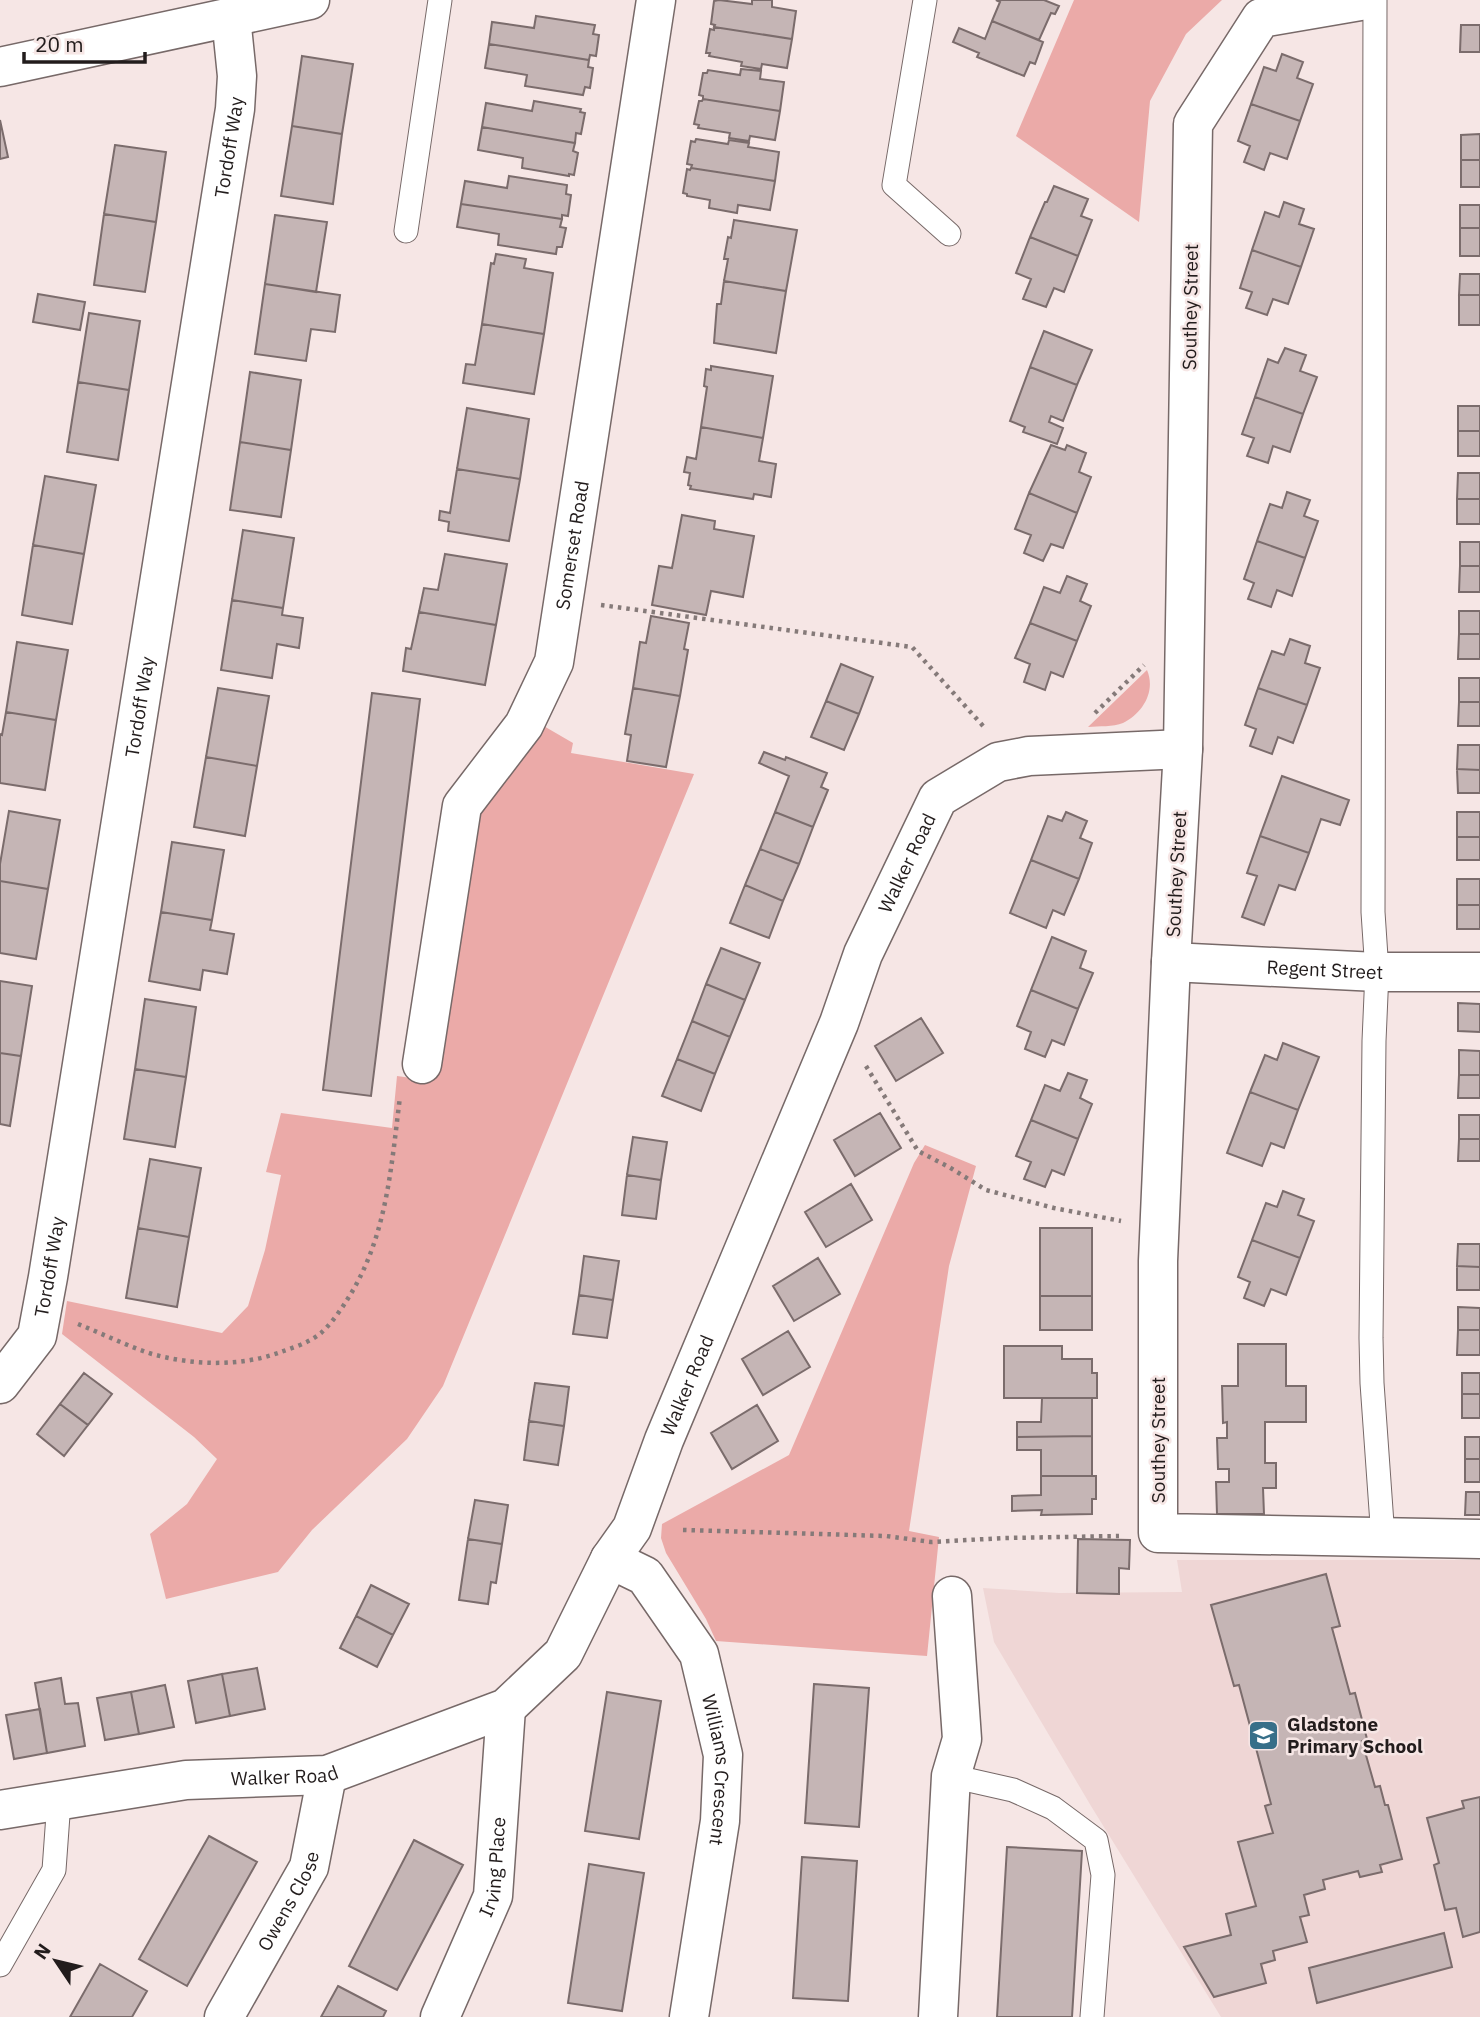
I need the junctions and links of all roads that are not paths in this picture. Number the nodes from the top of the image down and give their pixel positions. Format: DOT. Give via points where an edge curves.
graph roads {
  1 [pos="310,0"];
  2 [pos="440,0"];
  3 [pos="656,0"];
  4 [pos="925,0"];
  5 [pos="1366,0"];
  6 [pos="1375,0"];
  7 [pos="231,17"];
  8 [pos="0,67"];
  9 [pos="406,231"];
  10 [pos="949,234"];
  11 [pos="1183,749"];
  12 [pos="1171,962"];
  13 [pos="1377,972"];
  14 [pos="1480,972"];
  15 [pos="422,1065"];
  16 [pos="0,1384"];
  17 [pos="1383,1538"];
  18 [pos="1480,1539"];
  19 [pos="610,1559"];
  20 [pos="952,1596"];
  21 [pos="506,1708"];
  22 [pos="327,1775"];
  23 [pos="951,1776"];
  24 [pos="59,1801"];
  25 [pos="0,1810"];
  26 [pos="0,1965"];
  27 [pos="224,2017"];
  28 [pos="440,2017"];
  29 [pos="689,2017"];
  30 [pos="938,2017"];
  31 [pos="1092,2017"];
  1 -- 7 [label="street"];
  2 -- 9 [label="lane"];
  3 -- 15 [label="street, Somerset Road" via="554,662 524,725 462,806"];
  4 -- 10 [label="lane" via="894,185"];
  5 -- 11 [label="street, Southey Street" via="1261,18 1193,124"];
  6 -- 13 [label="lane" via="1373,912"];
  7 -- 8 [label="street"];
  7 -- 16 [label="street, Tordoff Way" via="235,109 42,1310 37,1336"];
  11 -- 12 [label="street, Southey Street"];
  11 -- 19 [label="street, Walker Road" via="1029,756 999,762 938,798 863,954 632,1528"];
  12 -- 13 [label="street, Regent Street"];
  12 -- 17 [label="street, Southey Street" via="1160,1226 1158,1534"];
  13 -- 14 [label="street, Regent Street"];
  13 -- 17 [label="lane" via="1371,1338"];
  17 -- 18 [label="street"];
  19 -- 21 [label="street, Walker Road" via="563,1654"];
  19 -- 29 [label="street, Williams Crescent" via="645,1576 699,1654 723,1755 720,1821"];
  20 -- 23 [label="street" via="962,1739"];
  21 -- 22 [label="street, Walker Road"];
  21 -- 28 [label="street, Irving Place" via="494,1896"];
  22 -- 24 [label="street, Walker Road" via="186,1780"];
  22 -- 27 [label="street, Owens Close" via="309,1867"];
  23 -- 30 [label="street"];
  23 -- 31 [label="lane" via="1013,1790 1053,1808 1096,1840 1103,1875"];
  24 -- 25 [label="street, Walker Road"];
  24 -- 26 [label="lane" via="54,1870"];
}
